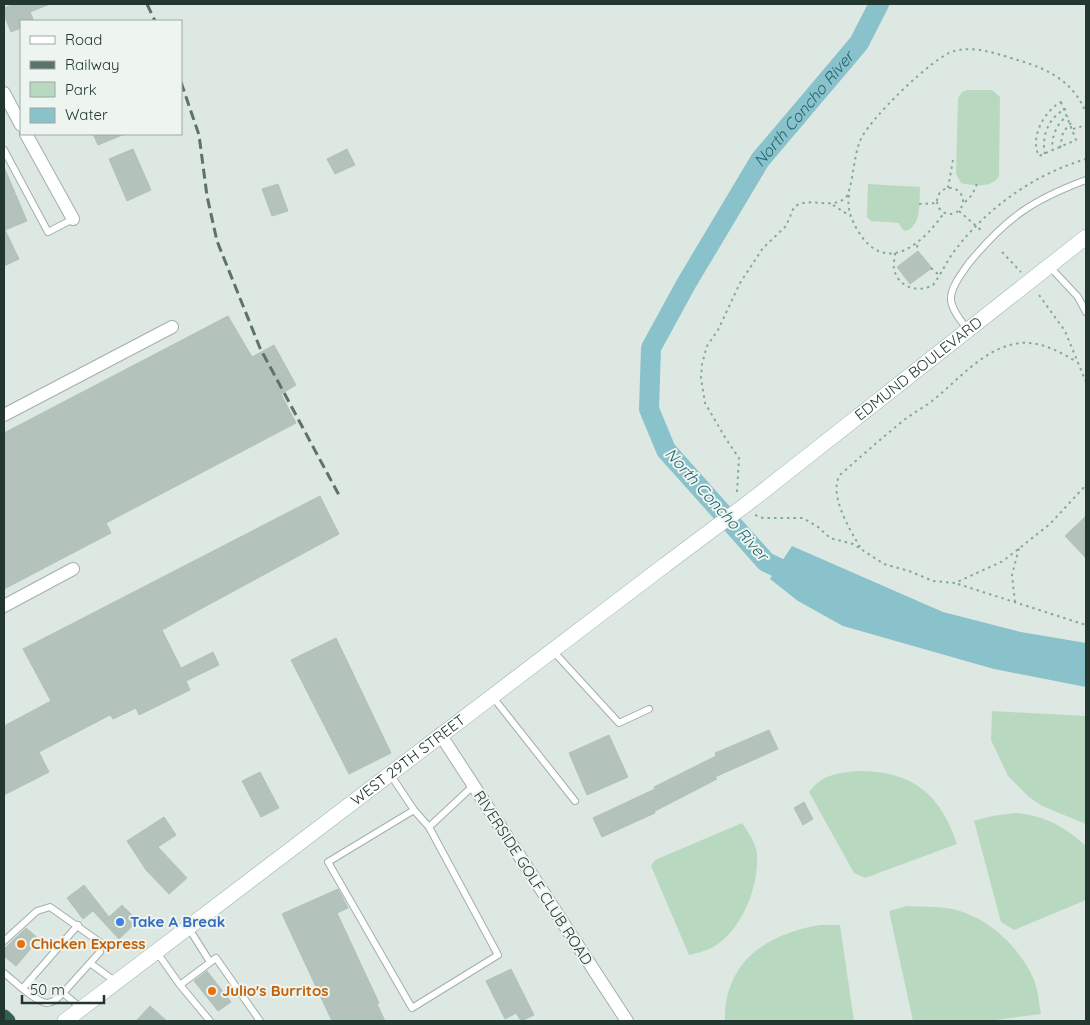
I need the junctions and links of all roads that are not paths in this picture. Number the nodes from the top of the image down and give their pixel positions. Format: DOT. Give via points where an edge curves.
graph roads {
  1 [pos="4,94"];
  2 [pos="20,123"];
  3 [pos="27,135"];
  4 [pos="4,150"];
  5 [pos="1086,180"];
  6 [pos="73,219"];
  7 [pos="1086,237"];
  8 [pos="1050,266"];
  9 [pos="1086,312"];
  10 [pos="172,327"];
  11 [pos="968,330"];
  12 [pos="4,415"];
  13 [pos="752,507"];
  14 [pos="73,569"];
  15 [pos="4,606"];
  16 [pos="552,650"];
  17 [pos="492,696"];
  18 [pos="649,709"];
  19 [pos="440,734"];
  20 [pos="389,773"];
  21 [pos="473,786"];
  22 [pos="575,801"];
  23 [pos="414,810"];
  24 [pos="429,827"];
  25 [pos="78,925"];
  26 [pos="188,927"];
  27 [pos="4,942"];
  28 [pos="156,952"];
  29 [pos="210,962"];
  30 [pos="90,963"];
  31 [pos="4,973"];
  32 [pos="116,982"];
  33 [pos="180,984"];
  34 [pos="24,988"];
  35 [pos="63,993"];
  36 [pos="81,1009"];
  37 [pos="4,1017"];
  38 [pos="8,1021"];
  39 [pos="65,1021"];
  40 [pos="210,1021"];
  41 [pos="260,1021"];
  42 [pos="627,1021"];
  1 -- 2 [label="street"];
  3 -- 6 [label="street"];
  4 -- 6 [label="lane" via="48,232"];
  5 -- 11 [label="lane" via="1049,194 1019,212 992,235 965,269 952,291 951,302"];
  7 -- 8 [label="main road, EDMUND BOULEVARD"];
  8 -- 9 [label="lane" via="1078,297"];
  8 -- 11 [label="main road, EDMUND BOULEVARD"];
  10 -- 12 [label="street"];
  11 -- 13 [label="main road, EDMUND BOULEVARD"];
  13 -- 16 [label="main road, WEST 29TH STREET, bridge" via="665,565"];
  14 -- 15 [label="street"];
  16 -- 17 [label="main road, WEST 29TH STREET"];
  16 -- 18 [label="lane" via="619,723"];
  17 -- 19 [label="main road, WEST 29TH STREET"];
  17 -- 22 [label="lane"];
  19 -- 20 [label="main road, WEST 29TH STREET"];
  19 -- 21 [label="street, RIVERSIDE GOLF CLUB ROAD"];
  20 -- 23 [label="lane"];
  20 -- 26 [label="main road, WEST 29TH STREET"];
  21 -- 24 [label="lane"];
  21 -- 42 [label="street, RIVERSIDE GOLF CLUB ROAD"];
  23 -- 24 [label="lane"];
  23 -- 24 [label="lane" via="328,862 412,1008 498,955"];
  25 -- 27 [label="lane" via="50,907 44,907"];
  25 -- 30 [label="lane" via="101,943 100,952"];
  25 -- 34 [label="lane"];
  26 -- 28 [label="main road, WEST 29TH STREET"];
  26 -- 29 [label="lane"];
  28 -- 32 [label="main road, WEST 29TH STREET"];
  28 -- 33 [label="lane"];
  29 -- 33 [label="lane"];
  29 -- 41 [label="lane" via="216,958"];
  30 -- 32 [label="lane"];
  30 -- 35 [label="lane"];
  31 -- 34 [label="lane"];
  32 -- 36 [label="main road, WEST 29TH STREET"];
  33 -- 40 [label="lane"];
  34 -- 35 [label="lane" via="40,1001 48,1003"];
  35 -- 36 [label="lane"];
  36 -- 39 [label="main road, WEST 29TH STREET"];
  37 -- 38 [label="highway"];
}
